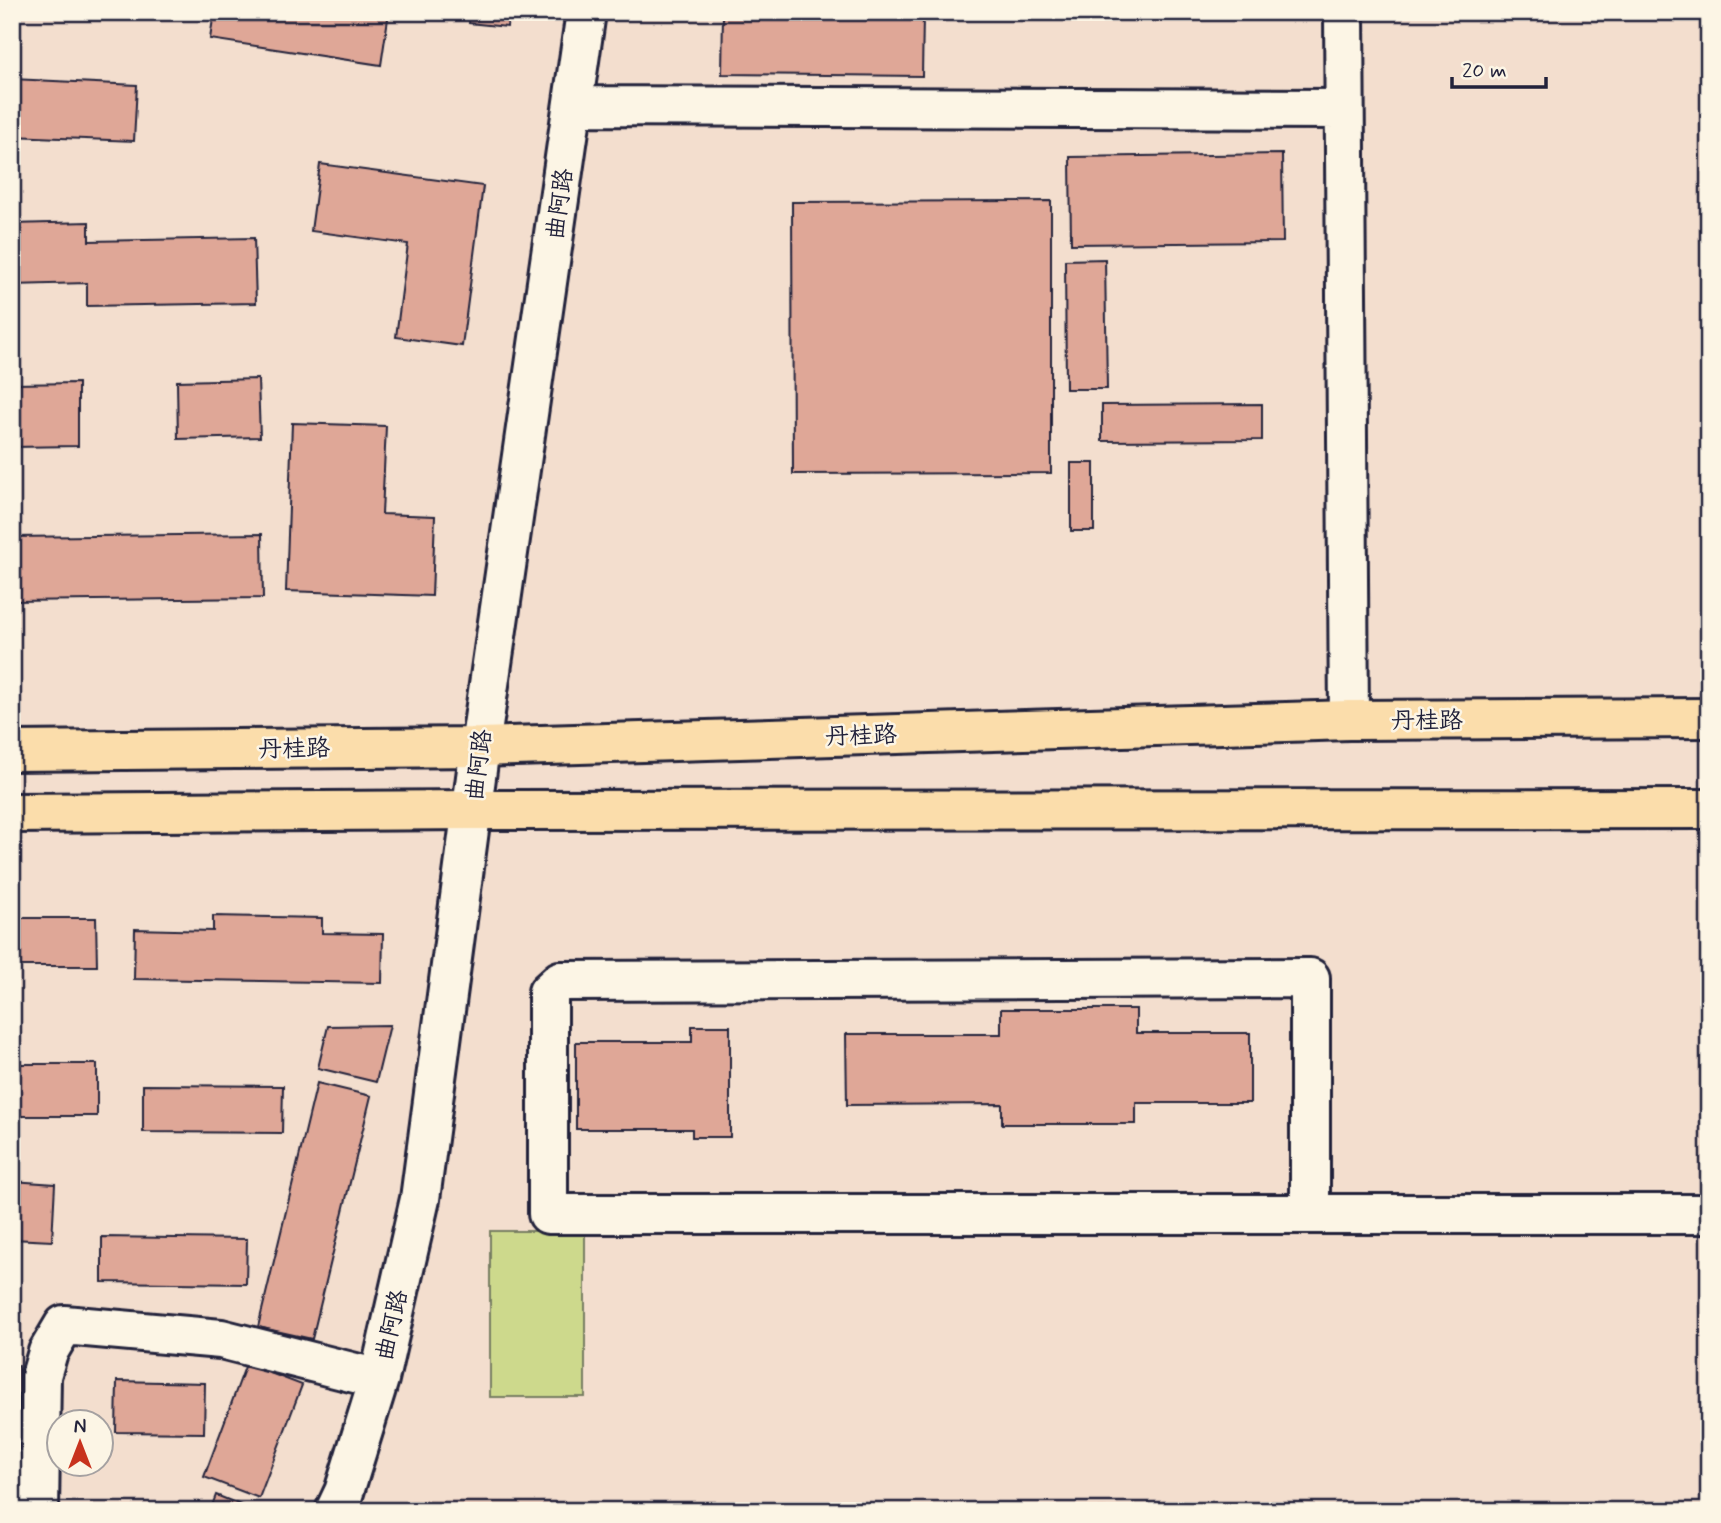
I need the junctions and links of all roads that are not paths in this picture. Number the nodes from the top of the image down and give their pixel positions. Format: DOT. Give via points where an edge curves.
graph roads {
  1 [pos="586,12"];
  2 [pos="1344,12"];
  3 [pos="573,106"];
  4 [pos="1344,109"];
  5 [pos="1709,718"];
  6 [pos="1349,720"];
  7 [pos="480,747"];
  8 [pos="12,751"];
  9 [pos="1709,809"];
  10 [pos="473,810"];
  11 [pos="12,813"];
  12 [pos="1310,1212"];
  13 [pos="1709,1214"];
  14 [pos="379,1379"];
  15 [pos="39,1511"];
  16 [pos="335,1511"];
  1 -- 3 [label="street, 曲阿路"];
  2 -- 4 [label="street"];
  3 -- 4 [label="street"];
  3 -- 7 [label="street, 曲阿路"];
  4 -- 6 [label="street"];
  5 -- 6 [label="main road, 丹桂路"];
  6 -- 7 [label="main road, 丹桂路"];
  7 -- 8 [label="main road, 丹桂路"];
  7 -- 10 [label="street, 曲阿路"];
  9 -- 10 [label="main road"];
  10 -- 11 [label="main road"];
  10 -- 14 [label="street, 曲阿路" via="421,1199"];
  12 -- 12 [label="street" via="1310,978 561,981 548,992 548,1214"];
  12 -- 13 [label="street"];
  14 -- 15 [label="street" via="221,1339 64,1325 48,1352 41,1377"];
  14 -- 16 [label="street, 曲阿路"];
}
